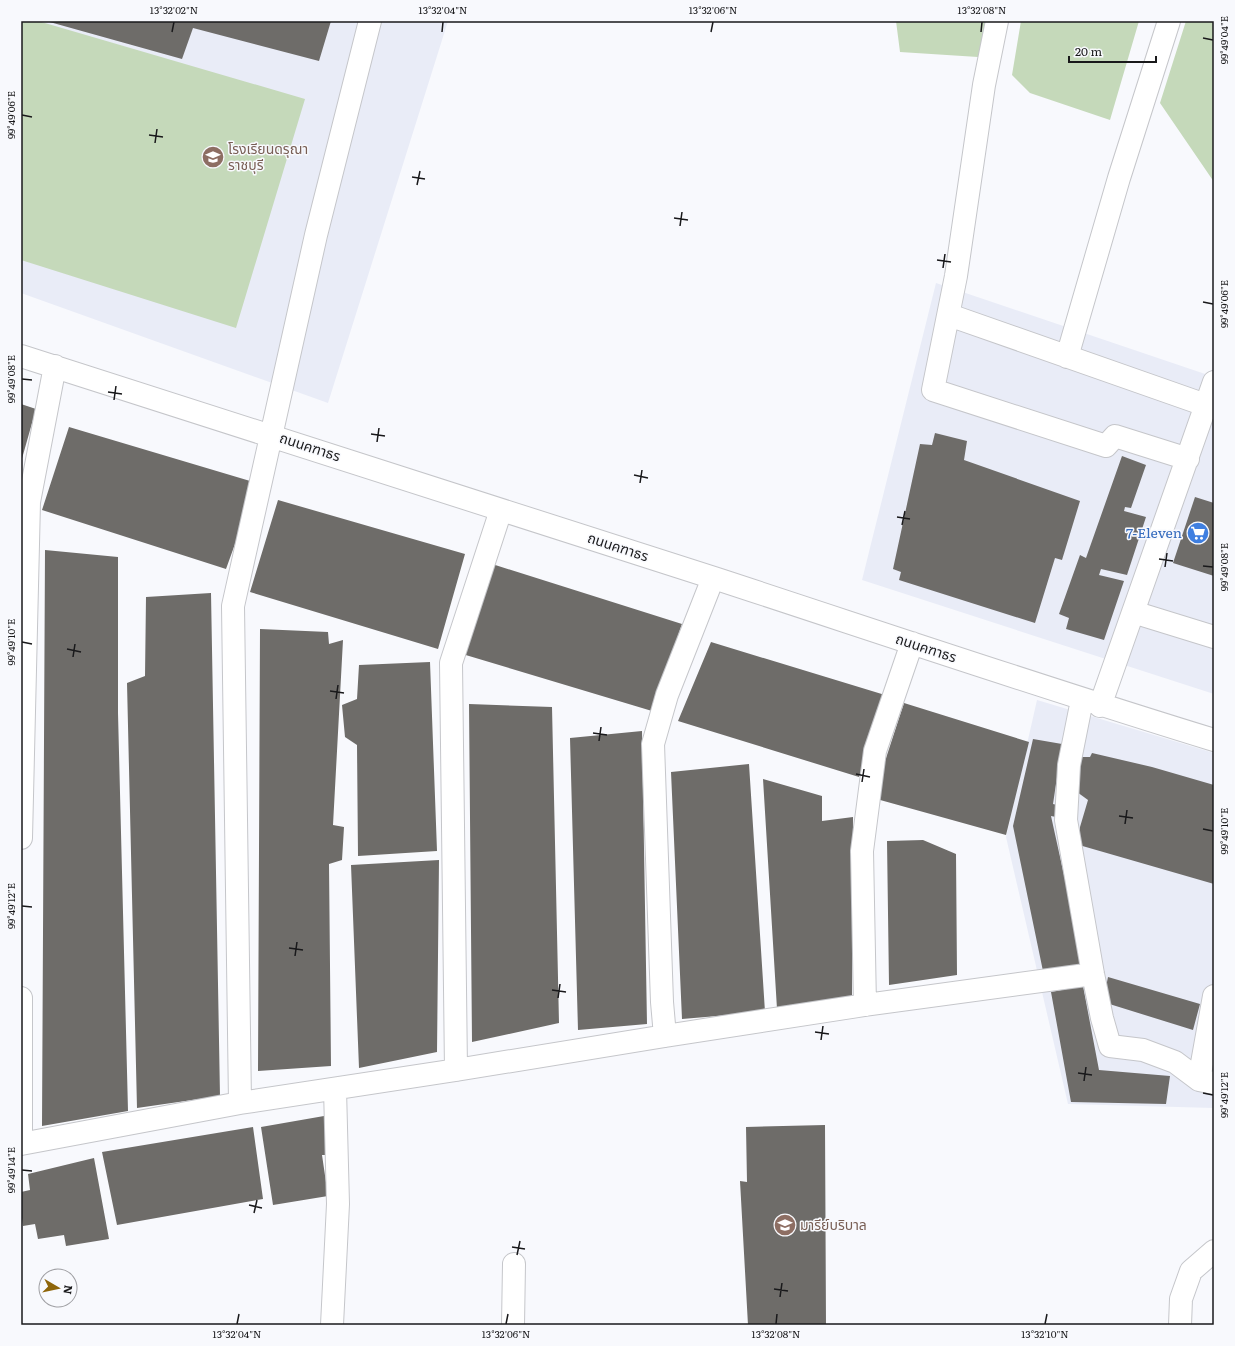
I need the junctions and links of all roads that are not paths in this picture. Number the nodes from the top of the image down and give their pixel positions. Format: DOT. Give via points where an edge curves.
graph roads {
  1 [pos="370,21"];
  2 [pos="997,21"];
  3 [pos="1169,21"];
  4 [pos="949,315"];
  5 [pos="21,356"];
  6 [pos="1067,357"];
  7 [pos="55,366"];
  8 [pos="1214,382"];
  9 [pos="1210,407"];
  10 [pos="270,435"];
  11 [pos="1188,459"];
  12 [pos="501,510"];
  13 [pos="713,578"];
  14 [pos="1133,612"];
  15 [pos="1214,637"];
  16 [pos="912,643"];
  17 [pos="1091,703"];
  18 [pos="1214,740"];
  19 [pos="21,838"];
  20 [pos="1092,974"];
  21 [pos="1214,996"];
  22 [pos="21,998"];
  23 [pos="865,1005"];
  24 [pos="665,1036"];
  25 [pos="456,1070"];
  26 [pos="1206,1082"];
  27 [pos="335,1089"];
  28 [pos="240,1103"];
  29 [pos="21,1138"];
  30 [pos="21,1144"];
  31 [pos="1214,1251"];
  32 [pos="514,1264"];
  33 [pos="332,1325"];
  34 [pos="513,1325"];
  35 [pos="1180,1325"];
  1 -- 10 [label="street" via="316,235"];
  2 -- 4 [label="street" via="984,85"];
  3 -- 6 [label="street" via="1119,178"];
  4 -- 6 [label="street"];
  4 -- 11 [label="street" via="933,390 1106,446 1115,436"];
  5 -- 7 [label="street, ถนนคฑาธร"];
  6 -- 9 [label="street"];
  7 -- 10 [label="street, ถนนคฑาธร"];
  7 -- 19 [label="street" via="29,502"];
  8 -- 9 [label="street"];
  9 -- 11 [label="street"];
  10 -- 12 [label="street, ถนนคฑาธร"];
  10 -- 28 [label="street" via="233,606"];
  11 -- 14 [label="street"];
  12 -- 13 [label="street, ถนนคฑาธร"];
  12 -- 25 [label="street" via="451,663"];
  13 -- 16 [label="street, ถนนคฑาธร"];
  13 -- 24 [label="street" via="667,695 653,744"];
  14 -- 15 [label="street"];
  14 -- 17 [label="street"];
  16 -- 17 [label="street, ถนนคฑาธร"];
  16 -- 23 [label="street" via="875,751 863,844"];
  17 -- 18 [label="street, ถนนคฑาธร"];
  17 -- 20 [label="street" via="1069,765 1066,820"];
  20 -- 23 [label="street"];
  20 -- 26 [label="street" via="1110,1046 1143,1050 1174,1062"];
  21 -- 26 [label="street"];
  22 -- 29 [label="street"];
  23 -- 24 [label="street"];
  24 -- 25 [label="street"];
  25 -- 27 [label="street"];
  27 -- 28 [label="street"];
  27 -- 33 [label="street" via="338,1204"];
  28 -- 30 [label="street"];
  31 -- 35 [label="street" via="1192,1271 1181,1299"];
  32 -- 34 [label="street"];
}
